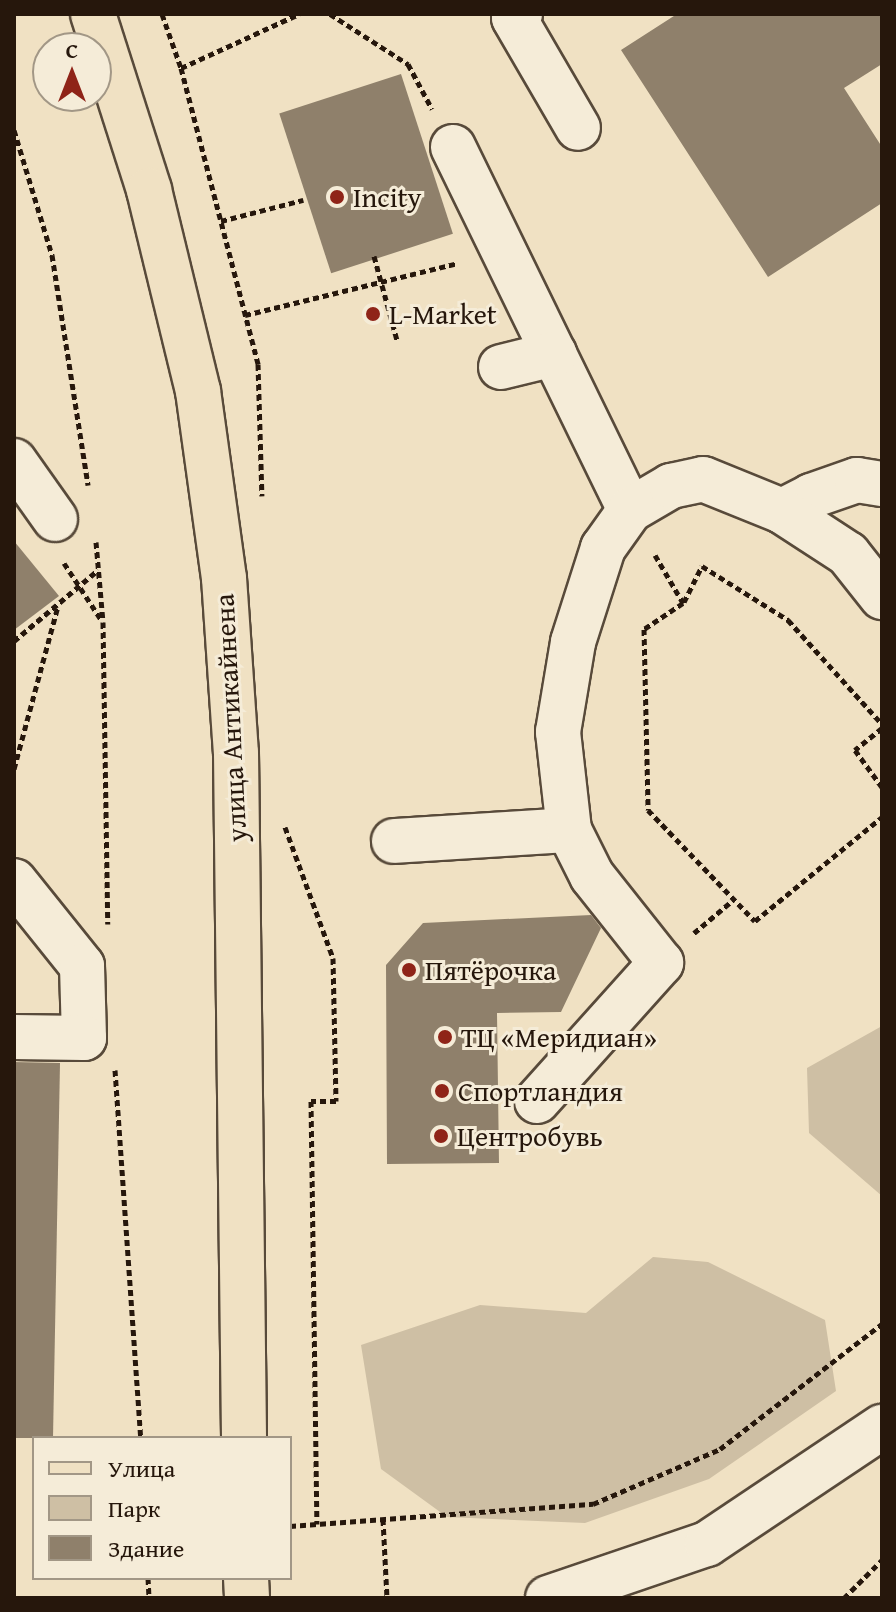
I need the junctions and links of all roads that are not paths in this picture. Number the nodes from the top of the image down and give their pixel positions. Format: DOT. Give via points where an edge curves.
graph roads {
  1 [pos="93,14"];
  2 [pos="520,14"];
  3 [pos="578,128"];
  4 [pos="453,147"];
  5 [pos="554,354"];
  6 [pos="501,367"];
  7 [pos="14,461"];
  8 [pos="882,484"];
  9 [pos="630,510"];
  10 [pos="782,511"];
  11 [pos="75,525"];
  12 [pos="882,597"];
  13 [pos="569,830"];
  14 [pos="394,841"];
  15 [pos="14,881"];
  16 [pos="14,1037"];
  17 [pos="537,1101"];
  18 [pos="882,1427"];
  19 [pos="244,1436"];
  20 [pos="548,1598"];
  1 -- 19 [label="main road, улица Антикайнена" via="149,190 198,391 224,578 236,753"];
  2 -- 3 [label="street" via="514,18"];
  4 -- 5 [label="street"];
  5 -- 6 [label="street"];
  5 -- 9 [label="street"];
  7 -- 11 [label="street"];
  8 -- 10 [label="street" via="857,480"];
  9 -- 10 [label="street" via="671,486 703,479"];
  9 -- 13 [label="street" via="603,548 573,642 558,732"];
  10 -- 12 [label="street" via="848,554"];
  13 -- 14 [label="street"];
  13 -- 17 [label="street" via="592,876 661,963"];
  15 -- 16 [label="street" via="82,966 84,1038"];
  18 -- 20 [label="street" via="707,1544"];
}
